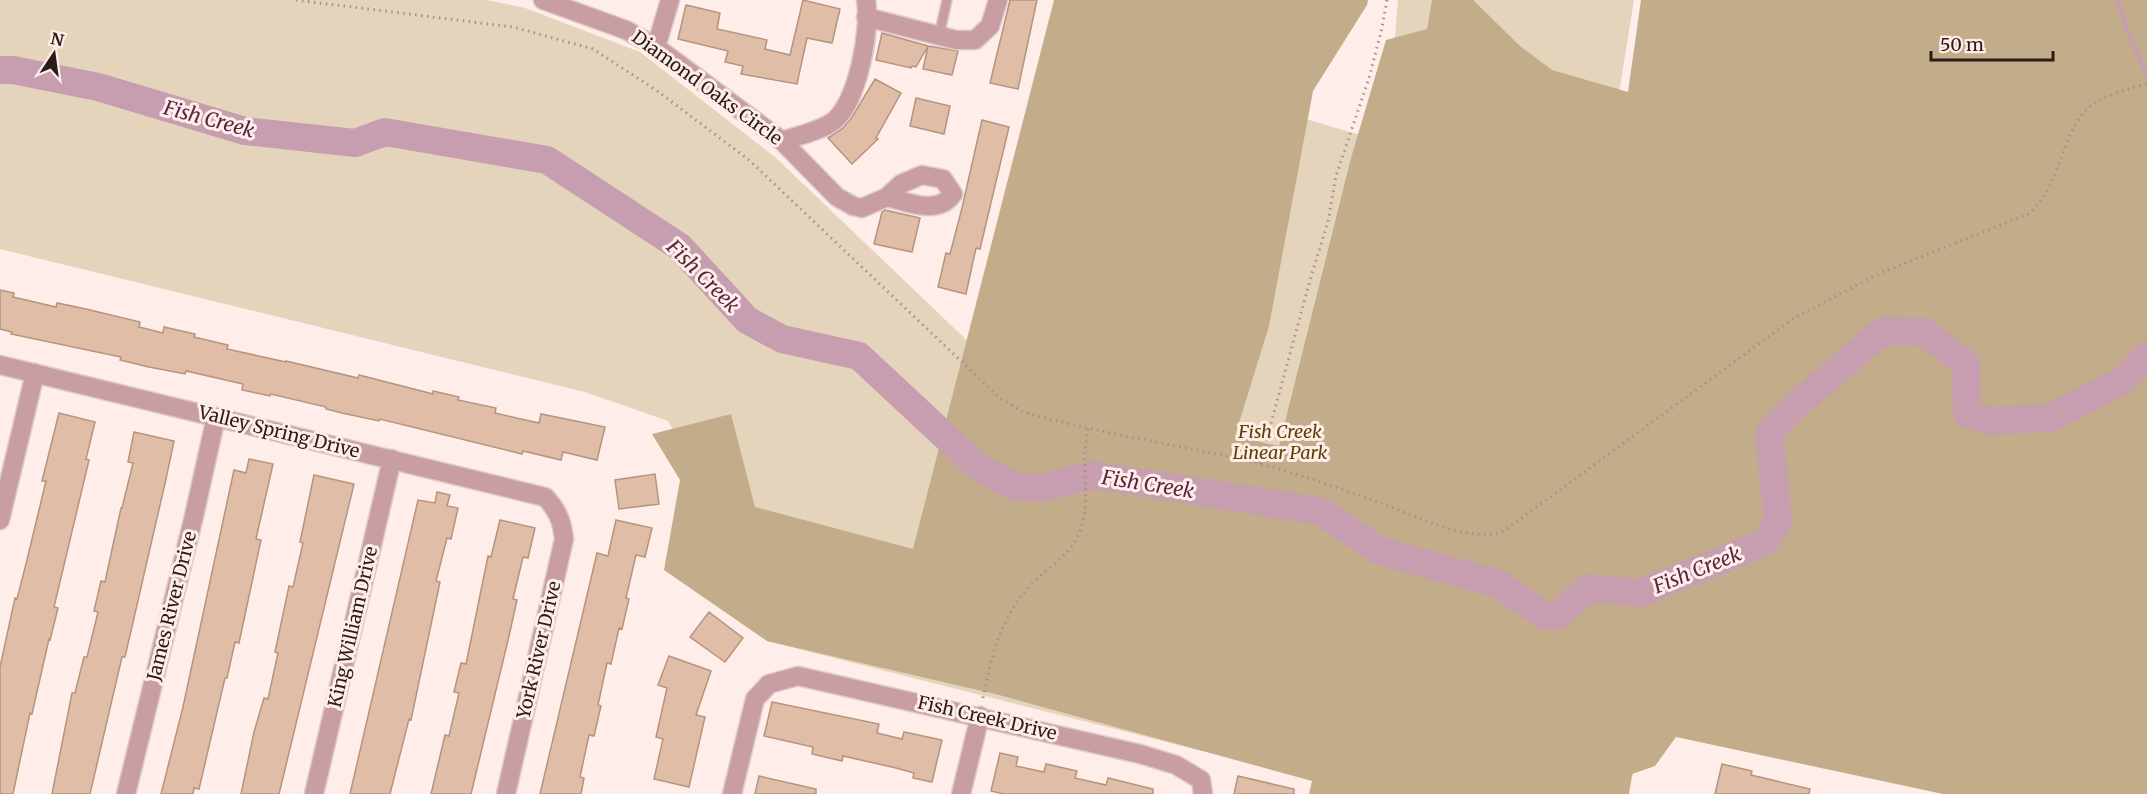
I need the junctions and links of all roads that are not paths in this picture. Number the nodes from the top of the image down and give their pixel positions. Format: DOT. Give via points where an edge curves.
graph roads {
  1 [pos="543,0"];
  2 [pos="670,0"];
  3 [pos="947,0"];
  4 [pos="998,0"];
  5 [pos="866,9"];
  6 [pos="939,36"];
  7 [pos="656,47"];
  8 [pos="782,141"];
  9 [pos="886,197"];
  10 [pos="0,365"];
  11 [pos="35,373"];
  12 [pos="216,417"];
  13 [pos="392,459"];
  14 [pos="555,507"];
  15 [pos="0,520"];
  16 [pos="980,716"];
  17 [pos="1202,787"];
  18 [pos="126,794"];
  19 [pos="314,794"];
  20 [pos="506,794"];
  21 [pos="732,794"];
  22 [pos="961,794"];
  1 -- 7 [label="street, Diamond Oaks Circle" via="627,30"];
  2 -- 7 [label="street"];
  3 -- 6 [label="lane"];
  4 -- 6 [label="street" via="990,26 975,40"];
  5 -- 6 [label="street"];
  5 -- 8 [label="street" via="860,66 849,101 834,121"];
  7 -- 8 [label="street, Diamond Oaks Circle"];
  8 -- 9 [label="street, Diamond Oaks Circle" via="837,197 852,206 862,208"];
  10 -- 11 [label="street, Valley Spring Drive"];
  11 -- 12 [label="street, Valley Spring Drive"];
  11 -- 15 [label="street"];
  12 -- 13 [label="street, Valley Spring Drive"];
  12 -- 18 [label="street, James River Drive"];
  13 -- 14 [label="street, Valley Spring Drive" via="545,497"];
  13 -- 19 [label="street, King William Drive"];
  14 -- 20 [label="street, York River Drive" via="564,539"];
  16 -- 17 [label="street, Fish Creek Drive" via="1176,765"];
  16 -- 21 [label="street, Fish Creek Drive" via="798,676 769,684 755,699"];
  16 -- 22 [label="street"];
}
